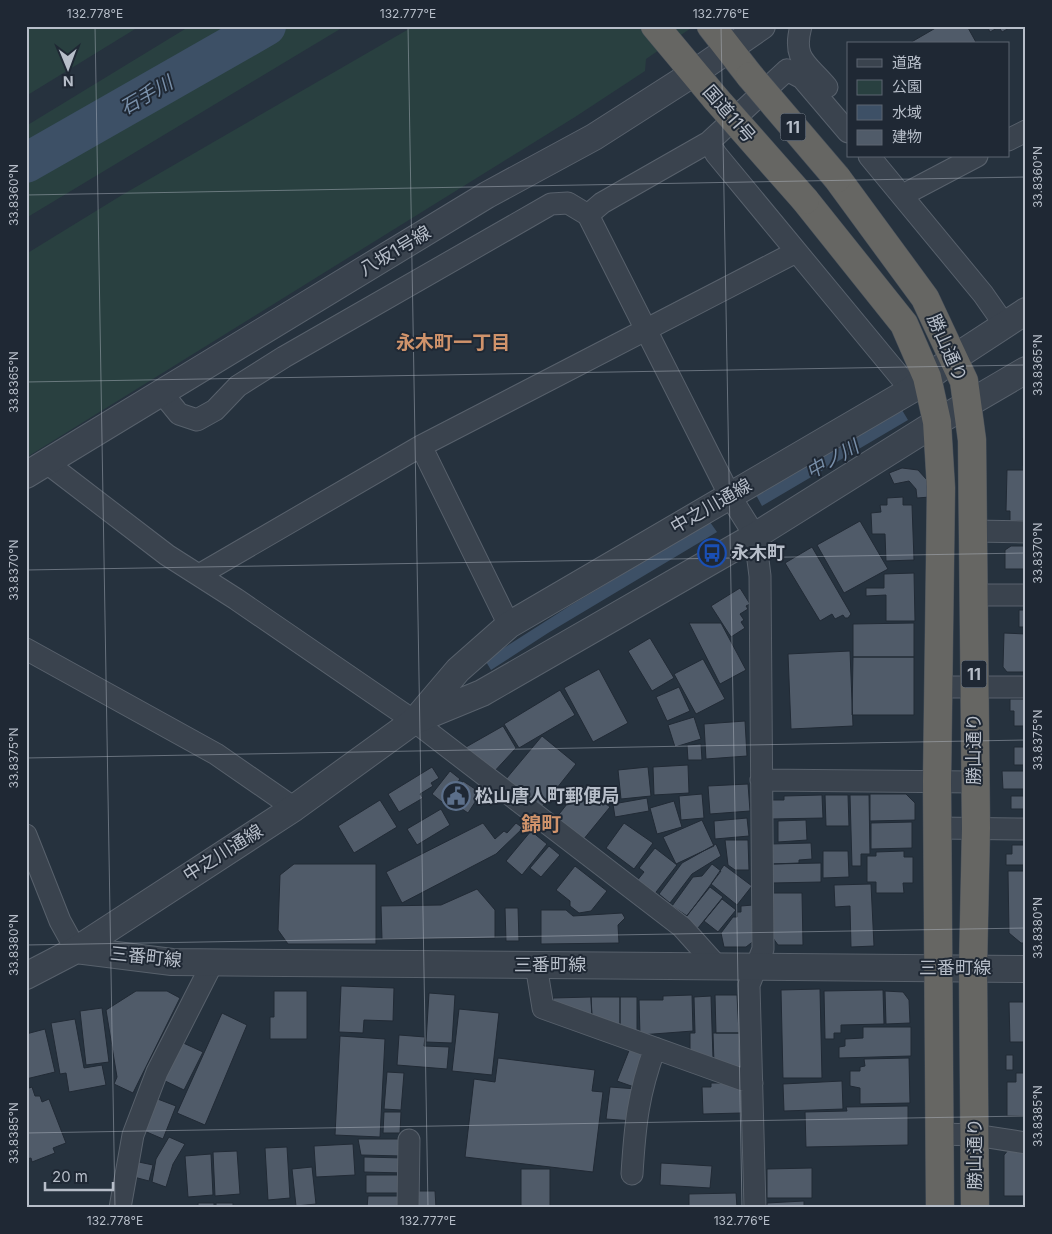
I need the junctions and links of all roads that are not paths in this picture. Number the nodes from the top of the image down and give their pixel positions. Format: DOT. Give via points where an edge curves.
graph roads {
  1 [pos="655,26"];
  2 [pos="762,26"];
  3 [pos="801,26"];
  4 [pos="719,36"];
  5 [pos="688,67"];
  6 [pos="831,112"];
  7 [pos="847,131"];
  8 [pos="1026,131"];
  9 [pos="1010,139"];
  10 [pos="709,142"];
  11 [pos="871,158"];
  12 [pos="974,158"];
  13 [pos="903,195"];
  14 [pos="805,200"];
  15 [pos="588,215"];
  16 [pos="796,252"];
  17 [pos="1026,311"];
  18 [pos="1004,324"];
  19 [pos="646,330"];
  20 [pos="954,358"];
  21 [pos="1026,370"];
  22 [pos="919,383"];
  23 [pos="162,393"];
  24 [pos="969,405"];
  25 [pos="937,422"];
  26 [pos="421,446"];
  27 [pos="36,469"];
  28 [pos="730,496"];
  29 [pos="973,531"];
  30 [pos="1026,532"];
  31 [pos="755,536"];
  32 [pos="198,575"];
  33 [pos="974,594"];
  34 [pos="1026,595"];
  35 [pos="510,625"];
  36 [pos="26,649"];
  37 [pos="974,686"];
  38 [pos="1026,687"];
  39 [pos="938,688"];
  40 [pos="414,721"];
  41 [pos="761,780"];
  42 [pos="937,782"];
  43 [pos="974,782"];
  44 [pos="294,808"];
  45 [pos="938,828"];
  46 [pos="976,828"];
  47 [pos="1026,829"];
  48 [pos="26,834"];
  49 [pos="34,878"];
  50 [pos="76,950"];
  51 [pos="213,962"];
  52 [pos="536,965"];
  53 [pos="717,966"];
  54 [pos="756,967"];
  55 [pos="940,968"];
  56 [pos="973,968"];
  57 [pos="1026,969"];
  58 [pos="26,976"];
  59 [pos="655,1048"];
  60 [pos="752,1083"];
  61 [pos="941,1134"];
  62 [pos="975,1135"];
  63 [pos="409,1140"];
  64 [pos="1026,1143"];
  65 [pos="632,1174"];
  66 [pos="120,1208"];
  67 [pos="408,1208"];
  68 [pos="755,1208"];
  69 [pos="940,1208"];
  70 [pos="975,1208"];
  1 -- 5 [label="highway, 国道11号 / 11"];
  2 -- 4 [label="street, 八坂1号線"];
  3 -- 6 [label="street" via="797,45 799,57 829,90"];
  4 -- 5 [label="street, 八坂1号線"];
  4 -- 20 [label="highway, 勝山通り / 11, bridge" via="837,178 925,298"];
  5 -- 14 [label="highway, 国道11号 / 11, bridge"];
  5 -- 23 [label="street, 八坂1号線" via="594,137 487,195"];
  6 -- 7 [label="street"];
  6 -- 10 [label="street" via="802,78 787,70"];
  8 -- 9 [label="street"];
  10 -- 15 [label="street"];
  10 -- 16 [label="street"];
  11 -- 13 [label="street"];
  12 -- 13 [label="street"];
  13 -- 18 [label="street"];
  14 -- 22 [label="highway, 勝山通り / 11" via="904,324"];
  15 -- 19 [label="street"];
  15 -- 23 [label="street" via="568,203 551,204 284,357 238,386 215,410 197,420 179,414"];
  16 -- 19 [label="street"];
  16 -- 22 [label="street"];
  17 -- 18 [label="street, 中之川通線"];
  18 -- 20 [label="street, 中之川通線"];
  19 -- 26 [label="street"];
  19 -- 28 [label="street"];
  20 -- 22 [label="street, 中之川通線"];
  20 -- 24 [label="highway, 勝山通り / 11" via="964,381"];
  21 -- 24 [label="street, 中之川通線"];
  22 -- 25 [label="highway, 勝山通り / 11"];
  22 -- 28 [label="street, 中之川通線"];
  23 -- 27 [label="street, 八坂1号線"];
  24 -- 25 [label="street, 中之川通線"];
  24 -- 29 [label="highway, 勝山通り / 11"];
  25 -- 31 [label="street, 中之川通線"];
  25 -- 39 [label="highway, 勝山通り / 11" via="941,488"];
  26 -- 32 [label="street"];
  26 -- 35 [label="street"];
  27 -- 32 [label="street"];
  28 -- 31 [label="street"];
  28 -- 35 [label="street, 中之川通線"];
  29 -- 30 [label="street"];
  29 -- 33 [label="highway, 勝山通り / 11"];
  31 -- 40 [label="street, 中之川通線" via="482,693"];
  31 -- 41 [label="street" via="760,576"];
  32 -- 40 [label="street"];
  33 -- 34 [label="street"];
  33 -- 37 [label="highway, 勝山通り / 11"];
  35 -- 40 [label="street, 中之川通線" via="458,670"];
  36 -- 44 [label="street" via="216,754"];
  37 -- 38 [label="street"];
  37 -- 39 [label="street"];
  37 -- 43 [label="highway, 勝山通り / 11"];
  39 -- 42 [label="highway, 勝山通り / 11"];
  40 -- 44 [label="street, 中之川通線"];
  40 -- 53 [label="street" via="682,927"];
  41 -- 42 [label="street"];
  41 -- 54 [label="street" via="763,949"];
  42 -- 43 [label="street"];
  42 -- 45 [label="highway, 勝山通り / 11"];
  43 -- 46 [label="highway, 勝山通り / 11"];
  44 -- 50 [label="street, 中之川通線"];
  45 -- 46 [label="street"];
  45 -- 55 [label="highway, 勝山通り / 11"];
  46 -- 47 [label="street"];
  46 -- 56 [label="highway, 勝山通り / 11"];
  48 -- 49 [label="street"];
  49 -- 50 [label="street"];
  50 -- 51 [label="street, 三番町線" via="172,962"];
  50 -- 58 [label="street, 中之川通線"];
  51 -- 52 [label="street, 三番町線"];
  51 -- 66 [label="street" via="157,1072 133,1135"];
  52 -- 53 [label="street, 三番町線"];
  52 -- 59 [label="street" via="543,1008"];
  53 -- 54 [label="street, 三番町線"];
  54 -- 55 [label="street, 三番町線"];
  54 -- 60 [label="street" via="749,985"];
  55 -- 56 [label="street, 三番町線"];
  55 -- 61 [label="highway, 勝山通り / 11"];
  56 -- 57 [label="street, 三番町線"];
  56 -- 62 [label="highway, 勝山通り / 11"];
  59 -- 60 [label="street"];
  59 -- 65 [label="street" via="642,1084 635,1122"];
  60 -- 68 [label="street"];
  61 -- 62 [label="street"];
  61 -- 69 [label="highway, 勝山通り / 11"];
  62 -- 64 [label="street"];
  62 -- 70 [label="highway, 勝山通り / 11"];
  63 -- 67 [label="street"];
}
